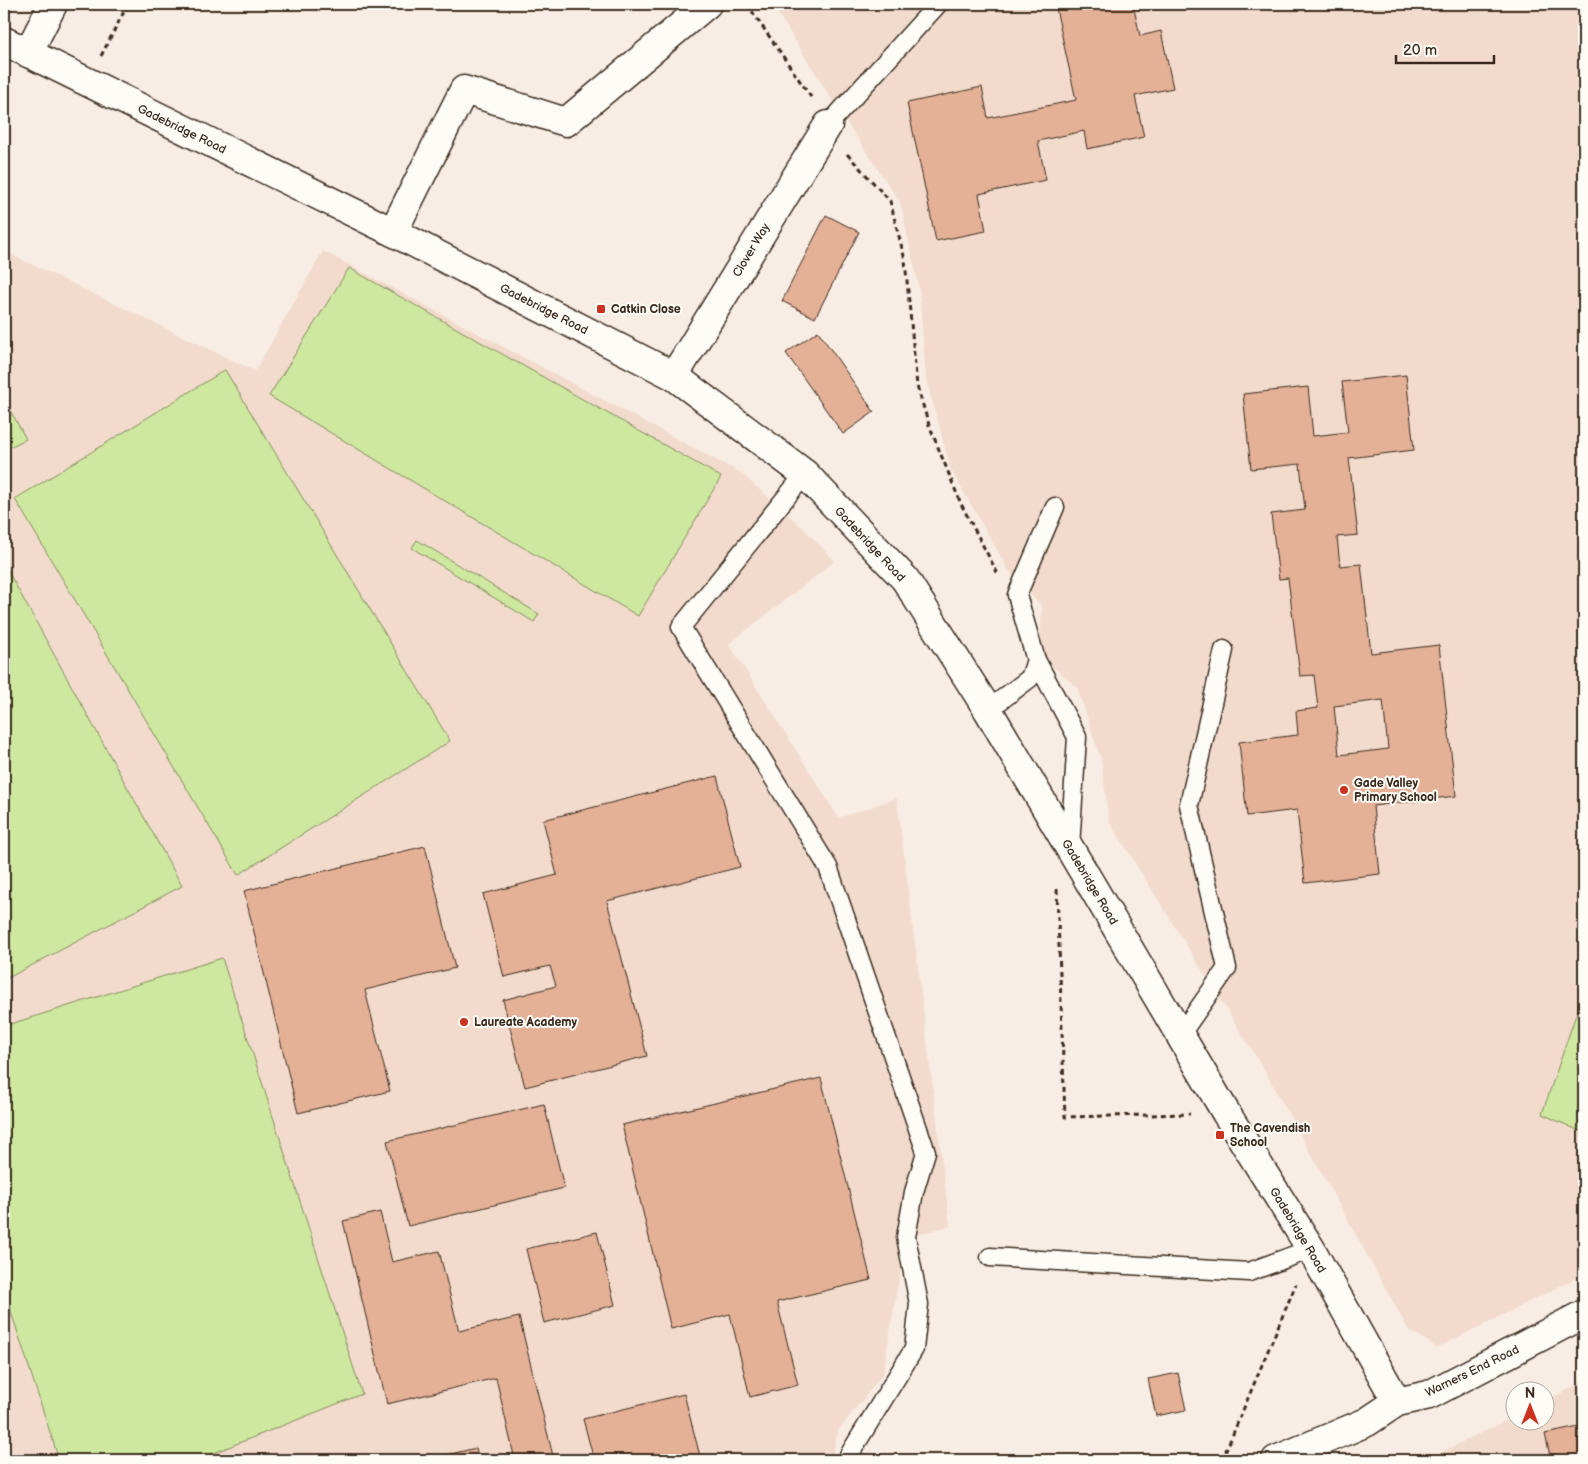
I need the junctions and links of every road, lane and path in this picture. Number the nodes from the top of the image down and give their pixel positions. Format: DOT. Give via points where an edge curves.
graph roads {
  1 [pos="53,4"];
  2 [pos="128,4"];
  3 [pos="707,4"];
  4 [pos="747,4"];
  5 [pos="938,4"];
  6 [pos="4,41"];
  7 [pos="28,53"];
  8 [pos="88,83"];
  9 [pos="828,125"];
  10 [pos="393,232"];
  11 [pos="674,376"];
  12 [pos="805,474"];
  13 [pos="1055,508"];
  14 [pos="1001,580"];
  15 [pos="1224,650"];
  16 [pos="1036,660"];
  17 [pos="988,710"];
  18 [pos="1072,851"];
  19 [pos="1180,1035"];
  20 [pos="1226,1113"];
  21 [pos="1311,1249"];
  22 [pos="990,1257"];
  23 [pos="1584,1314"];
  24 [pos="1397,1402"];
  25 [pos="848,1460"];
  26 [pos="1222,1460"];
  27 [pos="1276,1460"];
  1 -- 7 [label="street"];
  2 -- 8 [label="path"];
  3 -- 10 [label="street" via="566,122 464,90"];
  4 -- 9 [label="path"];
  5 -- 9 [label="lane"];
  6 -- 7 [label="street, Gadebridge Road"];
  7 -- 8 [label="street, Gadebridge Road"];
  8 -- 10 [label="street, Gadebridge Road"];
  9 -- 11 [label="street, Clover Way"];
  9 -- 14 [label="path" via="847,154 890,201 906,260 917,386 961,504"];
  10 -- 11 [label="street, Gadebridge Road"];
  11 -- 12 [label="street, Gadebridge Road"];
  12 -- 17 [label="street, Gadebridge Road" via="905,579"];
  12 -- 25 [label="lane" via="681,627 828,867 926,1152 914,1192 906,1237 919,1304 914,1350"];
  13 -- 16 [label="lane" via="1017,595"];
  15 -- 19 [label="lane" via="1189,805 1227,968"];
  16 -- 17 [label="lane" via="1030,678"];
  16 -- 18 [label="lane" via="1077,737"];
  17 -- 18 [label="street, Gadebridge Road"];
  18 -- 19 [label="street, Gadebridge Road"];
  18 -- 20 [label="path" via="1057,882 1065,1117"];
  19 -- 20 [label="street, Gadebridge Road"];
  20 -- 21 [label="street, Gadebridge Road"];
  21 -- 22 [label="lane" via="1249,1272"];
  21 -- 24 [label="street, Gadebridge Road"];
  21 -- 26 [label="path"];
  23 -- 24 [label="street, Warners End Road" via="1429,1395"];
  24 -- 27 [label="street, Warners End Road" via="1367,1422"];
}
